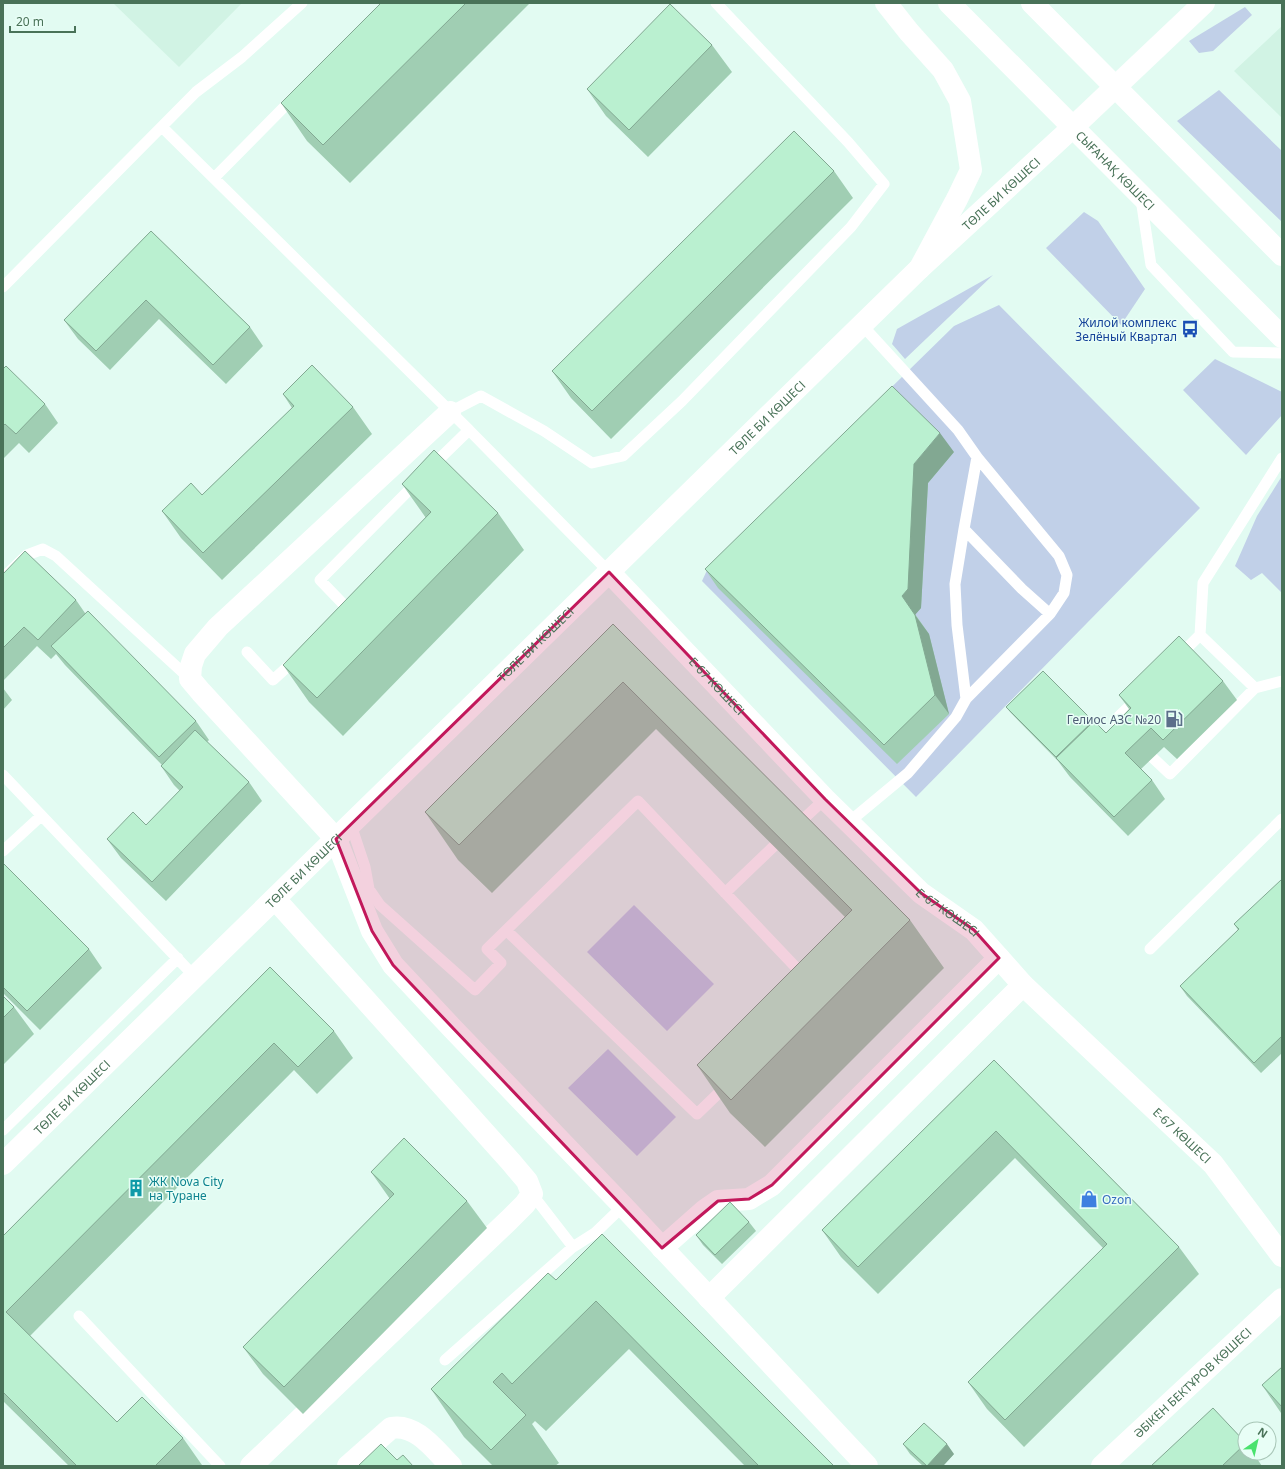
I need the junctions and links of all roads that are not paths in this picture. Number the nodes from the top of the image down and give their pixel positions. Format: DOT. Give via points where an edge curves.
graph roads {
  1 [pos="302,3"];
  2 [pos="716,3"];
  3 [pos="886,3"];
  4 [pos="949,3"];
  5 [pos="1032,3"];
  6 [pos="1204,3"];
  7 [pos="1115,87"];
  8 [pos="303,88"];
  9 [pos="162,127"];
  10 [pos="1072,128"];
  11 [pos="214,178"];
  12 [pos="1140,196"];
  13 [pos="1282,255"];
  14 [pos="920,268"];
  15 [pos="3,287"];
  16 [pos="862,325"];
  17 [pos="1282,337"];
  18 [pos="1282,353"];
  19 [pos="450,412"];
  20 [pos="469,430"];
  21 [pos="978,457"];
  22 [pos="1282,458"];
  23 [pos="964,530"];
  24 [pos="609,572"];
  25 [pos="3,578"];
  26 [pos="1050,614"];
  27 [pos="336,619"];
  28 [pos="1200,635"];
  29 [pos="247,652"];
  30 [pos="302,653"];
  31 [pos="1168,667"];
  32 [pos="190,679"];
  33 [pos="1282,681"];
  34 [pos="1147,688"];
  35 [pos="1256,688"];
  36 [pos="966,699"];
  37 [pos="1133,738"];
  38 [pos="1152,758"];
  39 [pos="3,774"];
  40 [pos="825,799"];
  41 [pos="41,816"];
  42 [pos="1282,818"];
  43 [pos="849,822"];
  44 [pos="799,824"];
  45 [pos="343,832"];
  46 [pos="774,846"];
  47 [pos="3,851"];
  48 [pos="725,893"];
  49 [pos="275,899"];
  50 [pos="506,931"];
  51 [pos="1150,949"];
  52 [pos="178,958"];
  53 [pos="999,958"];
  54 [pos="195,977"];
  55 [pos="811,984"];
  56 [pos="1023,985"];
  57 [pos="736,1076"];
  58 [pos="3,1130"];
  59 [pos="3,1164"];
  60 [pos="532,1194"];
  61 [pos="623,1206"];
  62 [pos="573,1247"];
  63 [pos="662,1248"];
  64 [pos="1282,1256"];
  65 [pos="709,1298"];
  66 [pos="1282,1299"];
  67 [pos="79,1316"];
  68 [pos="445,1360"];
  69 [pos="220,1466"];
  70 [pos="251,1466"];
  71 [pos="348,1466"];
  72 [pos="451,1466"];
  73 [pos="867,1466"];
  74 [pos="1102,1466"];
  1 -- 9 [label="lane" via="242,58 196,92"];
  2 -- 19 [label="lane" via="848,142 884,184 851,227 682,401 623,456 592,463 544,431 481,396"];
  3 -- 14 [label="street" via="943,70 960,101 971,170"];
  4 -- 10 [label="street, СЫҒАНАҚ КӨШЕСІ"];
  5 -- 7 [label="street"];
  6 -- 7 [label="street"];
  7 -- 10 [label="street, ТӨЛЕ БИ КӨШЕСІ"];
  7 -- 13 [label="street"];
  8 -- 11 [label="lane"];
  9 -- 11 [label="lane"];
  9 -- 15 [label="lane"];
  10 -- 12 [label="street, СЫҒАНАҚ КӨШЕСІ"];
  10 -- 14 [label="street, ТӨЛЕ БИ КӨШЕСІ"];
  11 -- 19 [label="lane"];
  12 -- 17 [label="street, СЫҒАНАҚ КӨШЕСІ"];
  12 -- 18 [label="lane" via="1151,265 1233,352"];
  14 -- 16 [label="street, ТӨЛЕ БИ КӨШЕСІ"];
  16 -- 21 [label="lane" via="958,430"];
  16 -- 24 [label="street, ТӨЛЕ БИ КӨШЕСІ"];
  19 -- 20 [label="lane"];
  19 -- 32 [label="street" via="218,627 195,654"];
  20 -- 24 [label="lane"];
  20 -- 27 [label="lane" via="320,580 347,608"];
  21 -- 23 [label="lane"];
  21 -- 26 [label="lane" via="1062,562 1067,575 1064,593"];
  22 -- 28 [label="lane" via="1203,583"];
  23 -- 26 [label="lane"];
  23 -- 36 [label="lane" via="956,584 957,625"];
  24 -- 40 [label="street, Е-67 КӨШЕСІ"];
  24 -- 45 [label="street, ТӨЛЕ БИ КӨШЕСІ"];
  25 -- 32 [label="lane" via="27,555 43,549 56,556"];
  26 -- 36 [label="lane"];
  28 -- 31 [label="lane"];
  28 -- 35 [label="lane"];
  29 -- 30 [label="lane" via="274,680"];
  32 -- 45 [label="street"];
  33 -- 35 [label="lane"];
  34 -- 37 [label="lane" via="1115,720"];
  35 -- 38 [label="lane" via="1170,774"];
  36 -- 43 [label="lane" via="956,717 908,773"];
  39 -- 41 [label="lane"];
  40 -- 43 [label="street, Е-67 КӨШЕСІ"];
  40 -- 44 [label="lane"];
  41 -- 47 [label="lane"];
  41 -- 52 [label="lane"];
  42 -- 51 [label="lane"];
  43 -- 53 [label="street, Е-67 КӨШЕСІ" via="921,893 974,930"];
  45 -- 49 [label="street, ТӨЛЕ БИ КӨШЕСІ"];
  45 -- 50 [label="lane" via="365,867 369,889 380,905 475,990 501,963 487,950"];
  45 -- 61 [label="street" via="372,931 394,965"];
  46 -- 48 [label="lane"];
  48 -- 50 [label="lane" via="638,801"];
  48 -- 55 [label="lane"];
  49 -- 54 [label="street, ТӨЛЕ БИ КӨШЕСІ"];
  49 -- 60 [label="street" via="511,1162 527,1181"];
  50 -- 57 [label="lane" via="696,1114"];
  52 -- 54 [label="lane"];
  52 -- 58 [label="lane"];
  53 -- 56 [label="street, Е-67 КӨШЕСІ"];
  53 -- 63 [label="street" via="772,1185 749,1199 718,1201"];
  54 -- 59 [label="street, ТӨЛЕ БИ КӨШЕСІ"];
  56 -- 64 [label="street, Е-67 КӨШЕСІ" via="1213,1164"];
  56 -- 65 [label="street"];
  60 -- 62 [label="lane"];
  60 -- 70 [label="street" via="509,1220"];
  61 -- 62 [label="lane" via="595,1233"];
  61 -- 63 [label="street"];
  62 -- 68 [label="lane"];
  63 -- 65 [label="street"];
  65 -- 73 [label="street"];
  66 -- 74 [label="street, ӘБІКЕН БЕКТҰРОВ КӨШЕСІ"];
  67 -- 69 [label="lane"];
  71 -- 72 [label="street" via="391,1428 398,1426 407,1428 425,1439"];
}
